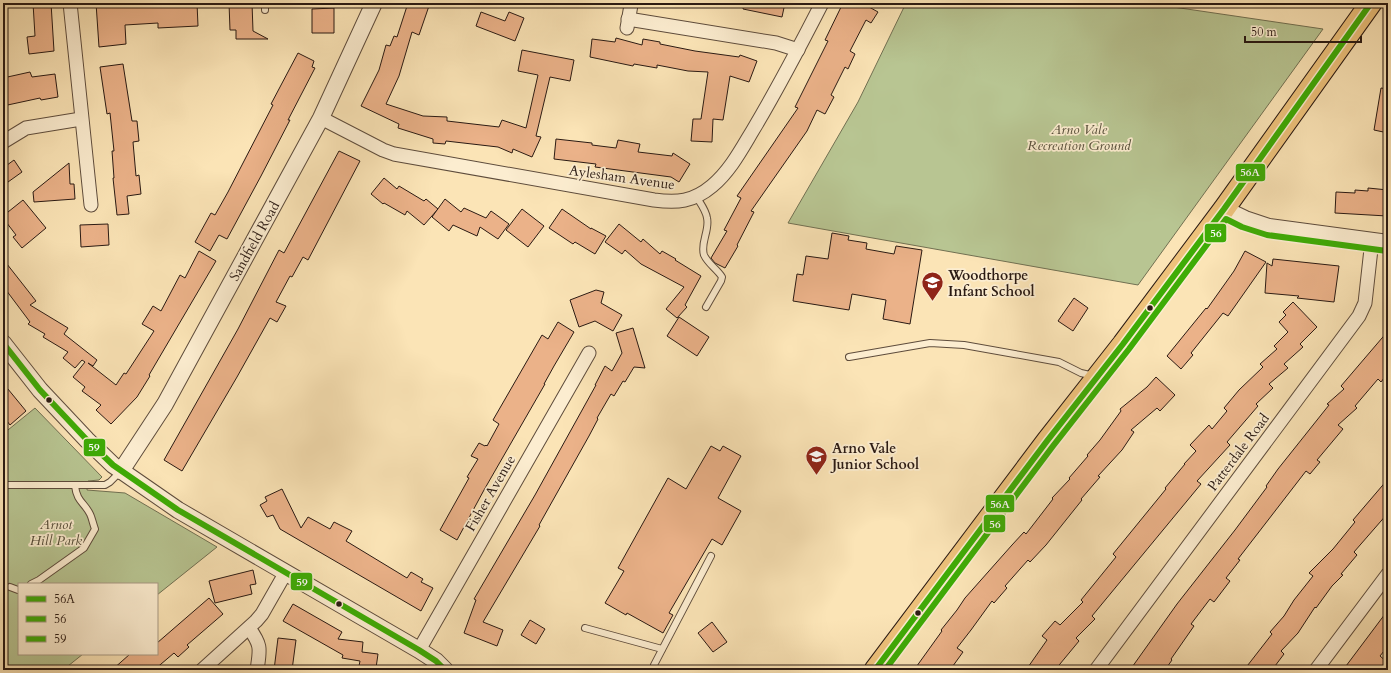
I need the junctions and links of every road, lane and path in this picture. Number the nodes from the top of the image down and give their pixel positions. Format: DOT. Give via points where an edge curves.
graph roads {
  1 [pos="70,3"];
  2 [pos="374,3"];
  3 [pos="822,3"];
  4 [pos="1371,3"];
  5 [pos="631,4"];
  6 [pos="798,50"];
  7 [pos="321,118"];
  8 [pos="81,120"];
  9 [pos="3,142"];
  10 [pos="696,196"];
  11 [pos="91,205"];
  12 [pos="1224,209"];
  13 [pos="1372,240"];
  14 [pos="1388,243"];
  15 [pos="706,307"];
  16 [pos="3,343"];
  17 [pos="589,353"];
  18 [pos="849,357"];
  19 [pos="1097,377"];
  20 [pos="121,471"];
  21 [pos="3,485"];
  22 [pos="75,486"];
  23 [pos="711,556"];
  24 [pos="286,572"];
  25 [pos="1388,574"];
  26 [pos="33,583"];
  27 [pos="10,587"];
  28 [pos="18,590"];
  29 [pos="248,628"];
  30 [pos="585,628"];
  31 [pos="662,649"];
  32 [pos="419,650"];
  33 [pos="202,670"];
  34 [pos="257,670"];
  35 [pos="445,670"];
  36 [pos="653,670"];
  37 [pos="875,670"];
  38 [pos="1096,670"];
  39 [pos="1316,670"];
  1 -- 8 [label="street"];
  2 -- 7 [label="street, Sandfield Road"];
  3 -- 6 [label="street, Aylesham Avenue"];
  4 -- 12 [label="main road"];
  5 -- 6 [label="street" via="628,24 776,43"];
  6 -- 10 [label="street, Aylesham Avenue" via="735,159 723,175"];
  7 -- 10 [label="street, Aylesham Avenue" via="394,154 671,202"];
  7 -- 20 [label="street, Sandfield Road" via="165,404"];
  8 -- 9 [label="street" via="26,128"];
  8 -- 11 [label="street"];
  10 -- 15 [label="lane" via="708,219 704,256 722,278"];
  12 -- 13 [label="street" via="1269,227"];
  12 -- 19 [label="main road"];
  13 -- 14 [label="street"];
  13 -- 38 [label="street, Patterdale Road" via="1365,303 1359,316"];
  16 -- 20 [label="street" via="51,401 87,440"];
  17 -- 32 [label="street, Fisher Avenue"];
  18 -- 19 [label="lane" via="930,343 964,345 1059,362 1081,373"];
  19 -- 37 [label="main road"];
  20 -- 22 [label="lane" via="104,485"];
  20 -- 24 [label="street" via="178,510"];
  21 -- 22 [label="lane"];
  22 -- 26 [label="lane" via="76,493 90,514 95,529 84,548"];
  23 -- 31 [label="lane"];
  24 -- 29 [label="street" via="262,614"];
  24 -- 32 [label="street"];
  25 -- 39 [label="street"];
  27 -- 28 [label="lane"];
  29 -- 33 [label="street"];
  29 -- 34 [label="street" via="258,642 260,650"];
  30 -- 31 [label="lane"];
  31 -- 36 [label="lane"];
  32 -- 35 [label="street"];
}
